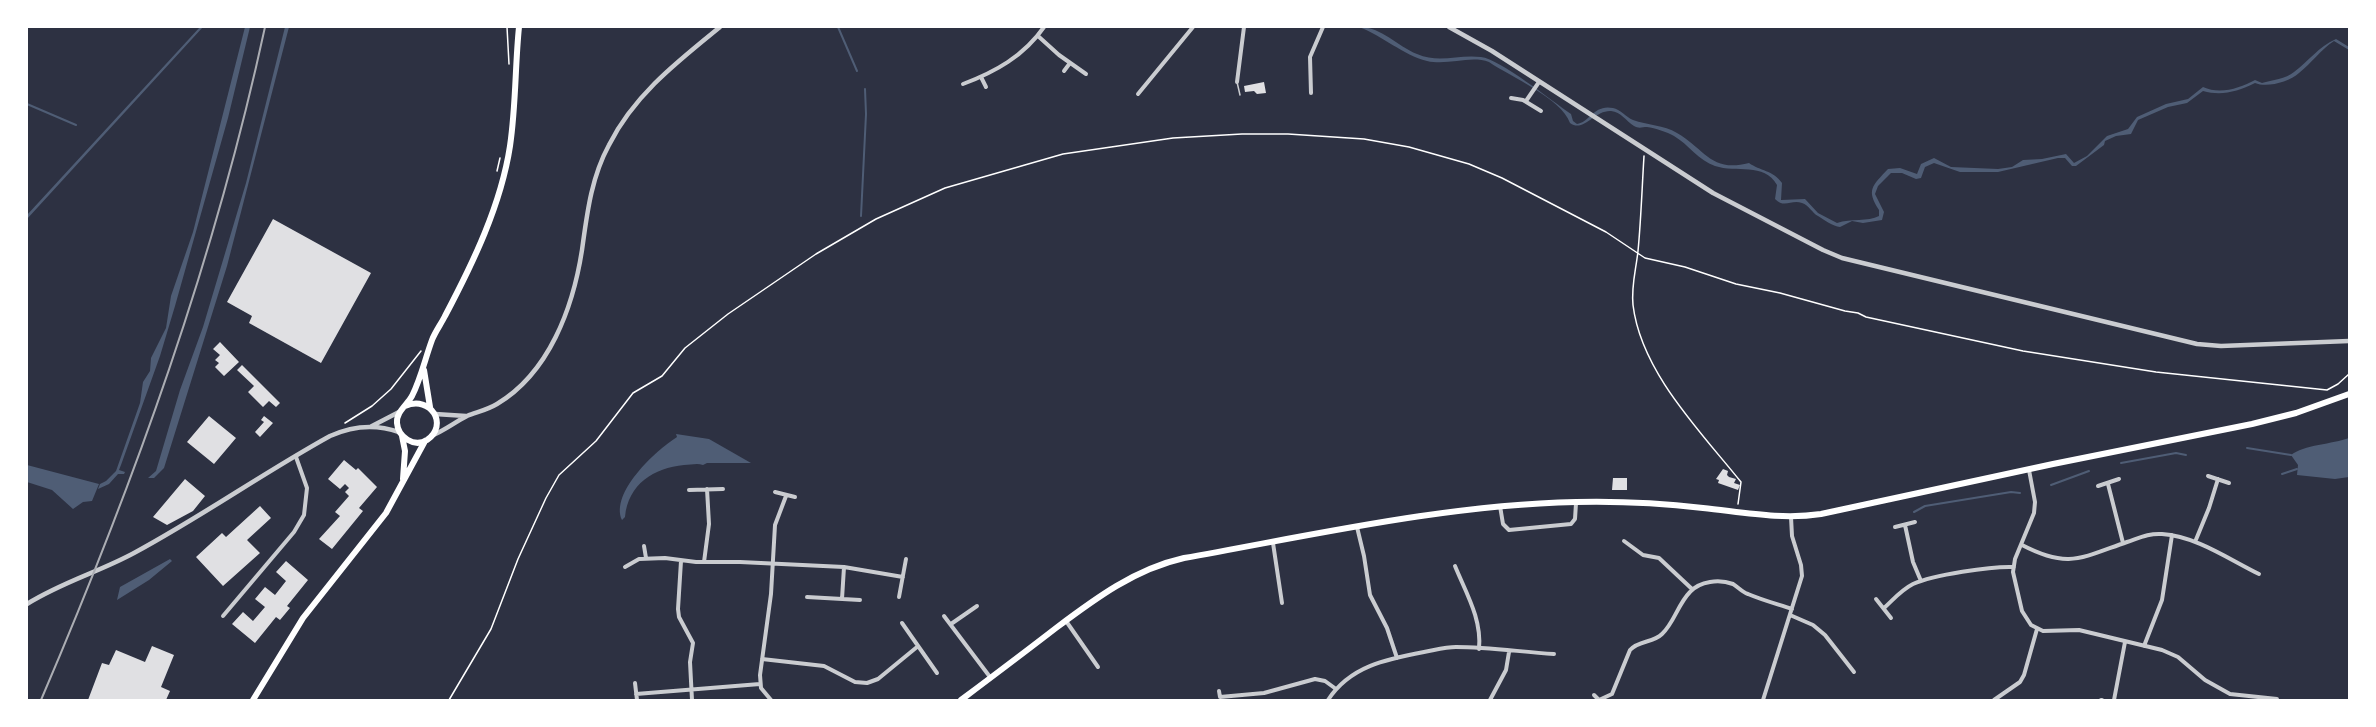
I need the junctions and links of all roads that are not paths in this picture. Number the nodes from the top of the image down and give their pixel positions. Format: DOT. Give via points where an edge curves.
graph roads {
  1 [pos="518,27"];
  2 [pos="720,27"];
  3 [pos="1044,27"];
  4 [pos="1193,27"];
  5 [pos="1244,27"];
  6 [pos="1323,27"];
  7 [pos="1449,27"];
  8 [pos="1038,36"];
  9 [pos="1070,63"];
  10 [pos="1064,71"];
  11 [pos="1086,74"];
  12 [pos="981,77"];
  13 [pos="1237,82"];
  14 [pos="963,84"];
  15 [pos="1537,84"];
  16 [pos="986,87"];
  17 [pos="1311,93"];
  18 [pos="1138,94"];
  19 [pos="1240,95"];
  20 [pos="1511,98"];
  21 [pos="1526,101"];
  22 [pos="1541,111"];
  23 [pos="2349,341"];
  24 [pos="423,370"];
  25 [pos="2349,394"];
  26 [pos="430,407"];
  27 [pos="402,409"];
  28 [pos="435,414"];
  29 [pos="466,416"];
  30 [pos="372,426"];
  31 [pos="401,434"];
  32 [pos="431,436"];
  33 [pos="425,441"];
  34 [pos="296,457"];
  35 [pos="2029,469"];
  36 [pos="2208,476"];
  37 [pos="2119,479"];
  38 [pos="2218,479"];
  39 [pos="403,480"];
  40 [pos="2229,483"];
  41 [pos="2108,484"];
  42 [pos="2098,486"];
  43 [pos="707,489"];
  44 [pos="723,489"];
  45 [pos="689,490"];
  46 [pos="775,492"];
  47 [pos="786,496"];
  48 [pos="795,497"];
  49 [pos="1576,502"];
  50 [pos="1500,506"];
  51 [pos="1791,517"];
  52 [pos="1915,522"];
  53 [pos="1905,525"];
  54 [pos="1357,527"];
  55 [pos="1895,527"];
  56 [pos="2172,535"];
  57 [pos="1624,541"];
  58 [pos="1273,543"];
  59 [pos="2123,543"];
  60 [pos="2195,543"];
  61 [pos="2022,545"];
  62 [pos="644,546"];
  63 [pos="646,558"];
  64 [pos="906,559"];
  65 [pos="681,561"];
  66 [pos="704,562"];
  67 [pos="773,564"];
  68 [pos="1455,566"];
  69 [pos="625,567"];
  70 [pos="844,567"];
  71 [pos="2014,567"];
  72 [pos="2259,574"];
  73 [pos="903,577"];
  74 [pos="1921,581"];
  75 [pos="1692,589"];
  76 [pos="807,597"];
  77 [pos="899,597"];
  78 [pos="842,599"];
  79 [pos="1876,599"];
  80 [pos="860,600"];
  81 [pos="1282,603"];
  82 [pos="27,604"];
  83 [pos="977,606"];
  84 [pos="1884,608"];
  85 [pos="1792,609"];
  86 [pos="1790,615"];
  87 [pos="223,616"];
  88 [pos="944,616"];
  89 [pos="1891,618"];
  90 [pos="1066,621"];
  91 [pos="902,623"];
  92 [pos="951,624"];
  93 [pos="2037,629"];
  94 [pos="2125,642"];
  95 [pos="2144,646"];
  96 [pos="917,647"];
  97 [pos="1479,649"];
  98 [pos="1509,652"];
  99 [pos="1554,654"];
  100 [pos="1397,658"];
  101 [pos="762,659"];
  102 [pos="1098,667"];
  103 [pos="1854,672"];
  104 [pos="937,673"];
  105 [pos="990,677"];
  106 [pos="635,683"];
  107 [pos="760,684"];
  108 [pos="1336,689"];
  109 [pos="691,690"];
  110 [pos="636,694"];
  111 [pos="1594,695"];
  112 [pos="1211,698"];
  113 [pos="2277,699"];
  114 [pos="253,700"];
  115 [pos="637,700"];
  116 [pos="692,700"];
  117 [pos="771,700"];
  118 [pos="961,700"];
  119 [pos="1328,700"];
  120 [pos="1490,700"];
  121 [pos="1599,700"];
  122 [pos="1763,700"];
  123 [pos="1994,700"];
  124 [pos="2114,700"];
  1 -- 24 [label="main road" via="513,125 505,168 476,253 433,338"];
  2 -- 29 [label="street" via="650,87 609,145 591,191 572,295 545,354 515,391 494,406"];
  3 -- 8 [label="street"];
  4 -- 18 [label="street"];
  5 -- 13 [label="street"];
  6 -- 17 [label="street" via="1310,57"];
  7 -- 15 [label="street" via="1492,51"];
  8 -- 9 [label="street"];
  8 -- 12 [label="street" via="1015,58"];
  9 -- 10 [label="street"];
  9 -- 11 [label="street"];
  12 -- 14 [label="street"];
  12 -- 16 [label="street"];
  13 -- 19 [label="lane"];
  15 -- 21 [label="street"];
  15 -- 23 [label="street" via="1713,193 1822,250 1857,262 2197,344"];
  20 -- 21 [label="street"];
  21 -- 22 [label="street"];
  24 -- 26 [label="main road"];
  24 -- 27 [label="main road"];
  25 -- 35 [label="main road" via="2281,418"];
  26 -- 27 [label="main road" via="418,404"];
  26 -- 28 [label="main road"];
  27 -- 30 [label="street"];
  27 -- 31 [label="main road" via="397,421"];
  28 -- 29 [label="street"];
  28 -- 32 [label="main road"];
  29 -- 32 [label="street"];
  30 -- 31 [label="street"];
  30 -- 34 [label="street" via="340,432"];
  31 -- 33 [label="main road" via="411,441"];
  31 -- 39 [label="main road" via="405,451"];
  32 -- 33 [label="main road"];
  33 -- 39 [label="main road"];
  34 -- 82 [label="street" via="131,555"];
  34 -- 87 [label="street" via="307,488 304,515"];
  35 -- 51 [label="main road" via="1842,511"];
  35 -- 61 [label="street" via="2034,513"];
  36 -- 38 [label="street"];
  37 -- 41 [label="street"];
  38 -- 40 [label="street"];
  38 -- 60 [label="street"];
  39 -- 114 [label="main road" via="386,513 303,618"];
  41 -- 42 [label="street"];
  41 -- 59 [label="street"];
  43 -- 44 [label="street"];
  43 -- 45 [label="street"];
  43 -- 66 [label="street" via="709,524"];
  46 -- 47 [label="street"];
  47 -- 48 [label="street"];
  47 -- 67 [label="street" via="775,525"];
  49 -- 50 [label="main road"];
  49 -- 50 [label="street" via="1571,524 1509,530 1503,524"];
  49 -- 51 [label="main road" via="1636,502"];
  50 -- 54 [label="main road"];
  51 -- 85 [label="street" via="1802,572"];
  52 -- 53 [label="street"];
  53 -- 55 [label="street"];
  53 -- 74 [label="street"];
  54 -- 58 [label="main road"];
  54 -- 100 [label="street" via="1370,595"];
  56 -- 59 [label="street" via="2148,534"];
  56 -- 60 [label="street"];
  56 -- 95 [label="street" via="2162,600"];
  57 -- 75 [label="street" via="1643,555 1659,558"];
  58 -- 81 [label="street"];
  58 -- 90 [label="main road" via="1151,567"];
  59 -- 61 [label="street" via="2097,554 2066,560 2043,556"];
  60 -- 72 [label="street"];
  61 -- 71 [label="street"];
  62 -- 63 [label="street"];
  63 -- 65 [label="street"];
  63 -- 69 [label="street"];
  64 -- 73 [label="street"];
  65 -- 66 [label="street"];
  65 -- 109 [label="street" via="678,609 693,643"];
  66 -- 67 [label="street"];
  67 -- 70 [label="street"];
  67 -- 101 [label="street"];
  68 -- 97 [label="street" via="1478,620"];
  70 -- 73 [label="street"];
  70 -- 78 [label="street"];
  71 -- 74 [label="street" via="1989,567"];
  71 -- 93 [label="street" via="2022,611"];
  73 -- 77 [label="street"];
  74 -- 84 [label="street"];
  75 -- 85 [label="street" via="1723,581"];
  75 -- 121 [label="street" via="1664,633 1635,644 1612,694"];
  76 -- 78 [label="street"];
  78 -- 80 [label="street"];
  79 -- 84 [label="street"];
  83 -- 92 [label="street"];
  84 -- 89 [label="street"];
  85 -- 86 [label="street"];
  86 -- 103 [label="street" via="1825,635"];
  86 -- 122 [label="street"];
  88 -- 92 [label="street"];
  90 -- 102 [label="street"];
  90 -- 105 [label="main road"];
  91 -- 96 [label="street"];
  92 -- 105 [label="street"];
  93 -- 94 [label="street" via="2079,630"];
  93 -- 123 [label="street" via="2020,682"];
  94 -- 95 [label="street"];
  94 -- 124 [label="street"];
  95 -- 113 [label="street" via="2178,657 2205,680 2230,694"];
  96 -- 101 [label="street" via="878,679 867,683 855,682 824,666"];
  96 -- 104 [label="street"];
  97 -- 98 [label="street"];
  97 -- 100 [label="street" via="1454,647"];
  98 -- 99 [label="street"];
  98 -- 120 [label="street" via="1506,670"];
  100 -- 108 [label="street" via="1363,668"];
  101 -- 107 [label="street"];
  105 -- 118 [label="main road"];
  106 -- 110 [label="street"];
  107 -- 109 [label="street"];
  107 -- 117 [label="street"];
  108 -- 112 [label="street" via="1315,679 1264,693 1219,694"];
  108 -- 119 [label="street"];
  109 -- 110 [label="street"];
  109 -- 116 [label="street"];
  110 -- 115 [label="street"];
  111 -- 121 [label="street"];
}
